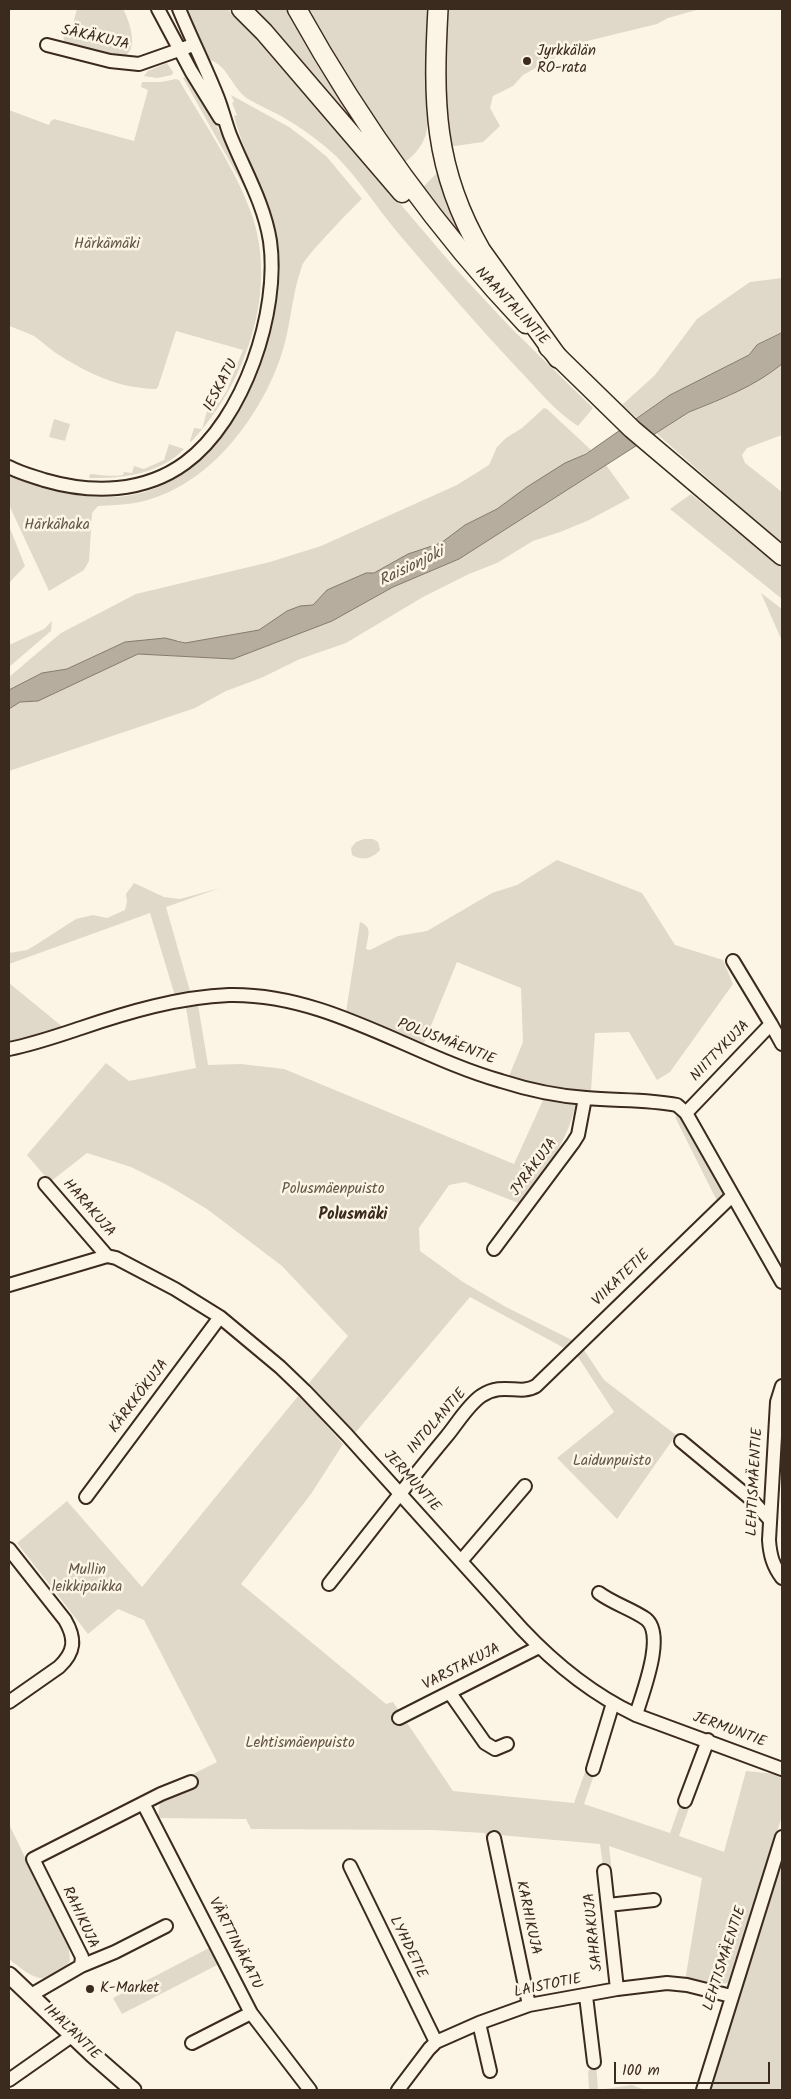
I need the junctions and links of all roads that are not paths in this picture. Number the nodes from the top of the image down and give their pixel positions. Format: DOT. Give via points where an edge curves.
graph roads {
  1 [pos="158,9"];
  2 [pos="179,9"];
  3 [pos="241,9"];
  4 [pos="297,9"];
  5 [pos="438,9"];
  6 [pos="47,44"];
  7 [pos="193,44"];
  8 [pos="179,50"];
  9 [pos="230,135"];
  10 [pos="472,265"];
  11 [pos="558,358"];
  12 [pos="9,467"];
  13 [pos="782,556"];
  14 [pos="733,961"];
  15 [pos="771,1024"];
  16 [pos="782,1044"];
  17 [pos="9,1049"];
  18 [pos="585,1098"];
  19 [pos="686,1113"];
  20 [pos="46,1184"];
  21 [pos="732,1196"];
  22 [pos="494,1249"];
  23 [pos="107,1256"];
  24 [pos="781,1275"];
  25 [pos="9,1286"];
  26 [pos="220,1317"];
  27 [pos="536,1386"];
  28 [pos="782,1386"];
  29 [pos="681,1441"];
  30 [pos="525,1486"];
  31 [pos="400,1495"];
  32 [pos="86,1497"];
  33 [pos="769,1519"];
  34 [pos="9,1549"];
  35 [pos="461,1562"];
  36 [pos="782,1578"];
  37 [pos="329,1584"];
  38 [pos="598,1592"];
  39 [pos="539,1647"];
  40 [pos="450,1693"];
  41 [pos="9,1702"];
  42 [pos="613,1703"];
  43 [pos="636,1715"];
  44 [pos="399,1718"];
  45 [pos="708,1740"];
  46 [pos="507,1744"];
  47 [pos="593,1769"];
  48 [pos="782,1769"];
  49 [pos="191,1782"];
  50 [pos="685,1800"];
  51 [pos="142,1803"];
  52 [pos="782,1837"];
  53 [pos="494,1838"];
  54 [pos="350,1866"];
  55 [pos="604,1871"];
  56 [pos="654,1900"];
  57 [pos="608,1905"];
  58 [pos="166,1926"];
  59 [pos="81,1966"];
  60 [pos="9,1975"];
  61 [pos="618,1989"];
  62 [pos="31,1995"];
  63 [pos="586,1996"];
  64 [pos="731,1996"];
  65 [pos="528,2005"];
  66 [pos="251,2013"];
  67 [pos="479,2023"];
  68 [pos="73,2035"];
  69 [pos="436,2042"];
  70 [pos="192,2044"];
  71 [pos="594,2062"];
  72 [pos="490,2071"];
  73 [pos="9,2080"];
  74 [pos="133,2090"];
  75 [pos="310,2090"];
  76 [pos="398,2090"];
  77 [pos="703,2090"];
  1 -- 8 [label="street, IESKATU"];
  2 -- 7 [label="street, IESKATU"];
  3 -- 10 [label="main road" via="398,189"];
  4 -- 10 [label="main road, NAANTALINTIE" via="391,161"];
  5 -- 11 [label="main road" via="436,106 452,188 481,251"];
  6 -- 8 [label="street, SÄKÄKUJA" via="124,64 148,62"];
  7 -- 8 [label="street, SÄKÄKUJA"];
  7 -- 9 [label="street, IESKATU"];
  8 -- 9 [label="street, IESKATU"];
  9 -- 12 [label="street, IESKATU" via="266,221 272,266 267,316 258,349 249,376 218,428 184,463 130,487 76,487"];
  10 -- 11 [label="main road, NAANTALINTIE"];
  11 -- 13 [label="main road, NAANTALINTIE" via="669,461"];
  14 -- 15 [label="street, NIITTYKUJA"];
  15 -- 16 [label="street"];
  15 -- 19 [label="street, NIITTYKUJA"];
  17 -- 18 [label="street, POLUSMÄENTIE" via="154,1007 210,996 263,997 288,1000 335,1015 499,1081"];
  18 -- 19 [label="street, POLUSMÄENTIE" via="671,1104"];
  18 -- 22 [label="street, JYRÄKUJA" via="578,1134 573,1143"];
  19 -- 21 [label="street"];
  20 -- 23 [label="street, HARAKUJA"];
  21 -- 24 [label="street"];
  21 -- 27 [label="street, VIIKATETIE"];
  23 -- 25 [label="street"];
  23 -- 26 [label="street, JERMUNTIE" via="175,1289"];
  26 -- 31 [label="street, JERMUNTIE" via="305,1391"];
  26 -- 32 [label="street, KÄRKKÖKUJA"];
  27 -- 31 [label="street, INTOLANTIE" via="526,1390 500,1388 480,1397"];
  28 -- 33 [label="street, LEHTISMÄENTIE" via="777,1402"];
  29 -- 33 [label="street" via="751,1499"];
  30 -- 35 [label="street"];
  31 -- 35 [label="street, JERMUNTIE"];
  31 -- 37 [label="street, INTOLANTIE"];
  33 -- 36 [label="street, LEHTISMÄENTIE" via="770,1552"];
  34 -- 41 [label="street" via="65,1620 73,1642 62,1664"];
  35 -- 39 [label="street, JERMUNTIE"];
  38 -- 43 [label="street" via="647,1620 654,1632 653,1652"];
  39 -- 40 [label="street, VARSTAKUJA"];
  39 -- 42 [label="street, JERMUNTIE"];
  40 -- 44 [label="street, VARSTAKUJA"];
  40 -- 46 [label="street" via="485,1743 495,1748"];
  42 -- 43 [label="street, JERMUNTIE"];
  42 -- 47 [label="street"];
  43 -- 45 [label="street, JERMUNTIE"];
  45 -- 48 [label="street, JERMUNTIE"];
  45 -- 50 [label="street"];
  49 -- 51 [label="street"];
  51 -- 59 [label="street, RAHIKUJA" via="32,1859 76,1943 82,1957"];
  51 -- 66 [label="street, VÄRTTINÄKATU"];
  52 -- 64 [label="street, LEHTISMÄENTIE"];
  53 -- 65 [label="street, KARHIKUJA"];
  54 -- 69 [label="street, LYHDETIE"];
  55 -- 57 [label="street, SAHRAKUJA"];
  56 -- 57 [label="street"];
  57 -- 61 [label="street, SAHRAKUJA"];
  58 -- 59 [label="street"];
  59 -- 62 [label="street, RAHIKUJA"];
  60 -- 62 [label="street, IHALANTIE"];
  61 -- 63 [label="street, LAISTOTIE"];
  61 -- 64 [label="street, LAISTOTIE" via="677,1983"];
  62 -- 68 [label="street, IHALANTIE"];
  63 -- 65 [label="street, LAISTOTIE"];
  63 -- 71 [label="street"];
  64 -- 77 [label="street, LEHTISMÄENTIE"];
  65 -- 67 [label="street, LAISTOTIE"];
  66 -- 70 [label="street"];
  66 -- 75 [label="street, VÄRTTINÄKATU"];
  67 -- 69 [label="street, LAISTOTIE"];
  67 -- 72 [label="street"];
  68 -- 73 [label="street"];
  68 -- 74 [label="street, IHALANTIE"];
  69 -- 76 [label="street, LAISTOTIE"];
}
